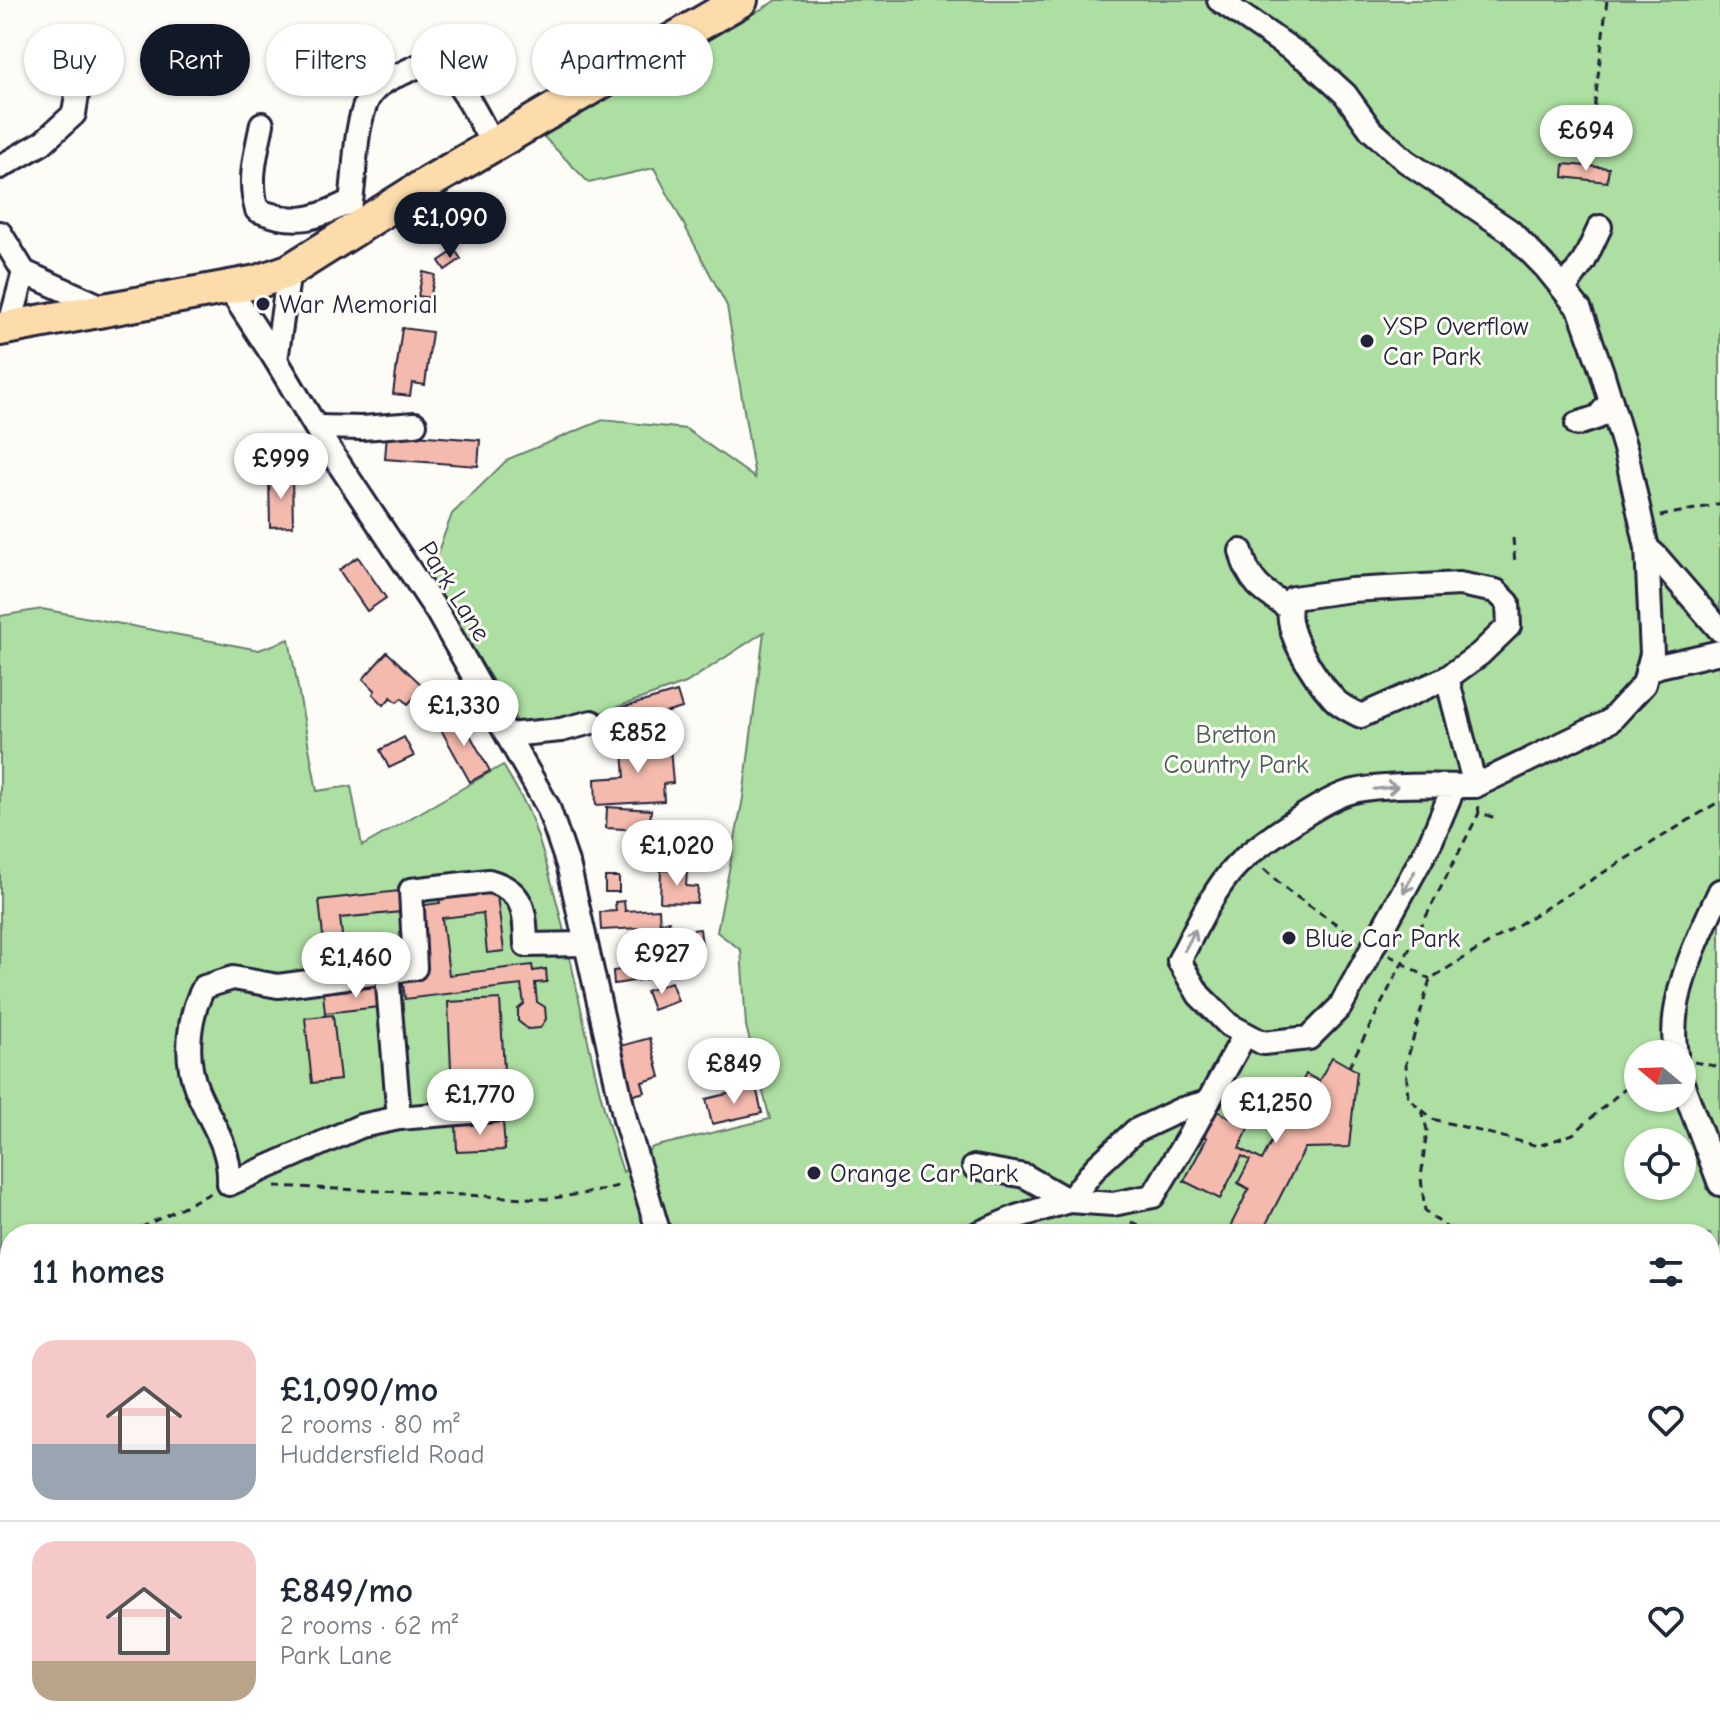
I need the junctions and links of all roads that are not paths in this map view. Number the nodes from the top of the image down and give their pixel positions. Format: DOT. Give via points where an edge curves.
graph roads {
  1 [pos="741,0"];
  2 [pos="1219,0"];
  3 [pos="77,96"];
  4 [pos="262,124"];
  5 [pos="493,145"];
  6 [pos="0,167"];
  7 [pos="1600,227"];
  8 [pos="0,233"];
  9 [pos="289,271"];
  10 [pos="24,272"];
  11 [pos="228,287"];
  12 [pos="1564,289"];
  13 [pos="109,310"];
  14 [pos="4,328"];
  15 [pos="276,360"];
  16 [pos="1611,401"];
  17 [pos="415,424"];
  18 [pos="1577,424"];
  19 [pos="316,427"];
  20 [pos="1647,548"];
  21 [pos="1241,551"];
  22 [pos="1288,607"];
  23 [pos="1720,630"];
  24 [pos="1720,652"];
  25 [pos="1647,671"];
  26 [pos="1447,678"];
  27 [pos="592,722"];
  28 [pos="508,735"];
  29 [pos="1465,786"];
  30 [pos="1720,891"];
  31 [pos="585,944"];
  32 [pos="387,973"];
  33 [pos="1245,1034"];
  34 [pos="1674,1040"];
  35 [pos="1208,1102"];
  36 [pos="494,1110"];
  37 [pos="1693,1112"];
  38 [pos="399,1118"];
  39 [pos="974,1167"];
  40 [pos="1720,1184"];
  41 [pos="1069,1201"];
  42 [pos="656,1224"];
  43 [pos="1000,1224"];
  1 -- 5 [label="highway"];
  2 -- 12 [label="street" via="1310,62 1345,94 1371,130 1406,161 1510,231"];
  3 -- 6 [label="street" via="74,114 42,143"];
  4 -- 5 [label="street" via="253,196 257,210 286,218 319,218 351,201 366,102 376,87 427,63 443,67"];
  5 -- 9 [label="highway"];
  7 -- 12 [label="street"];
  8 -- 10 [label="street"];
  9 -- 11 [label="highway"];
  9 -- 15 [label="street"];
  10 -- 13 [label="street"];
  10 -- 14 [label="street"];
  11 -- 13 [label="highway"];
  11 -- 15 [label="street, Park Lane"];
  12 -- 16 [label="street" via="1580,310"];
  13 -- 14 [label="highway"];
  15 -- 19 [label="street, Park Lane"];
  16 -- 18 [label="street" via="1598,417"];
  16 -- 20 [label="street"];
  17 -- 19 [label="street"];
  19 -- 28 [label="street, Park Lane" via="438,613"];
  20 -- 23 [label="street"];
  20 -- 25 [label="street" via="1652,654"];
  21 -- 22 [label="street" via="1245,571 1262,591"];
  22 -- 26 [label="street" via="1296,644 1336,702 1361,716"];
  22 -- 26 [label="street" via="1293,598 1351,590 1459,584 1496,591 1508,603 1509,626"];
  24 -- 25 [label="street"];
  25 -- 29 [label="street" via="1644,684 1610,721"];
  26 -- 29 [label="street"];
  27 -- 28 [label="street"];
  28 -- 31 [label="street, Park Lane" via="548,807 569,868"];
  29 -- 33 [label="street, one-way" via="1340,1007 1309,1038 1263,1043"];
  33 -- 29 [label="street, one-way" via="1199,995 1179,961 1235,867 1295,820 1348,793"];
  30 -- 34 [label="street" via="1691,955"];
  31 -- 32 [label="street" via="526,945 522,905 499,884 411,890 415,968"];
  31 -- 42 [label="street, Park Lane"];
  32 -- 38 [label="street"];
  32 -- 38 [label="street" via="278,986 233,978 204,987 194,1005 191,1073 230,1164 229,1184 361,1126"];
  33 -- 35 [label="street"];
  35 -- 41 [label="street" via="1135,1131"];
  35 -- 41 [label="street" via="1153,1196 1113,1204"];
  36 -- 38 [label="street"];
  37 -- 40 [label="street"];
  39 -- 41 [label="street" via="1025,1176"];
  41 -- 43 [label="street"];
}
